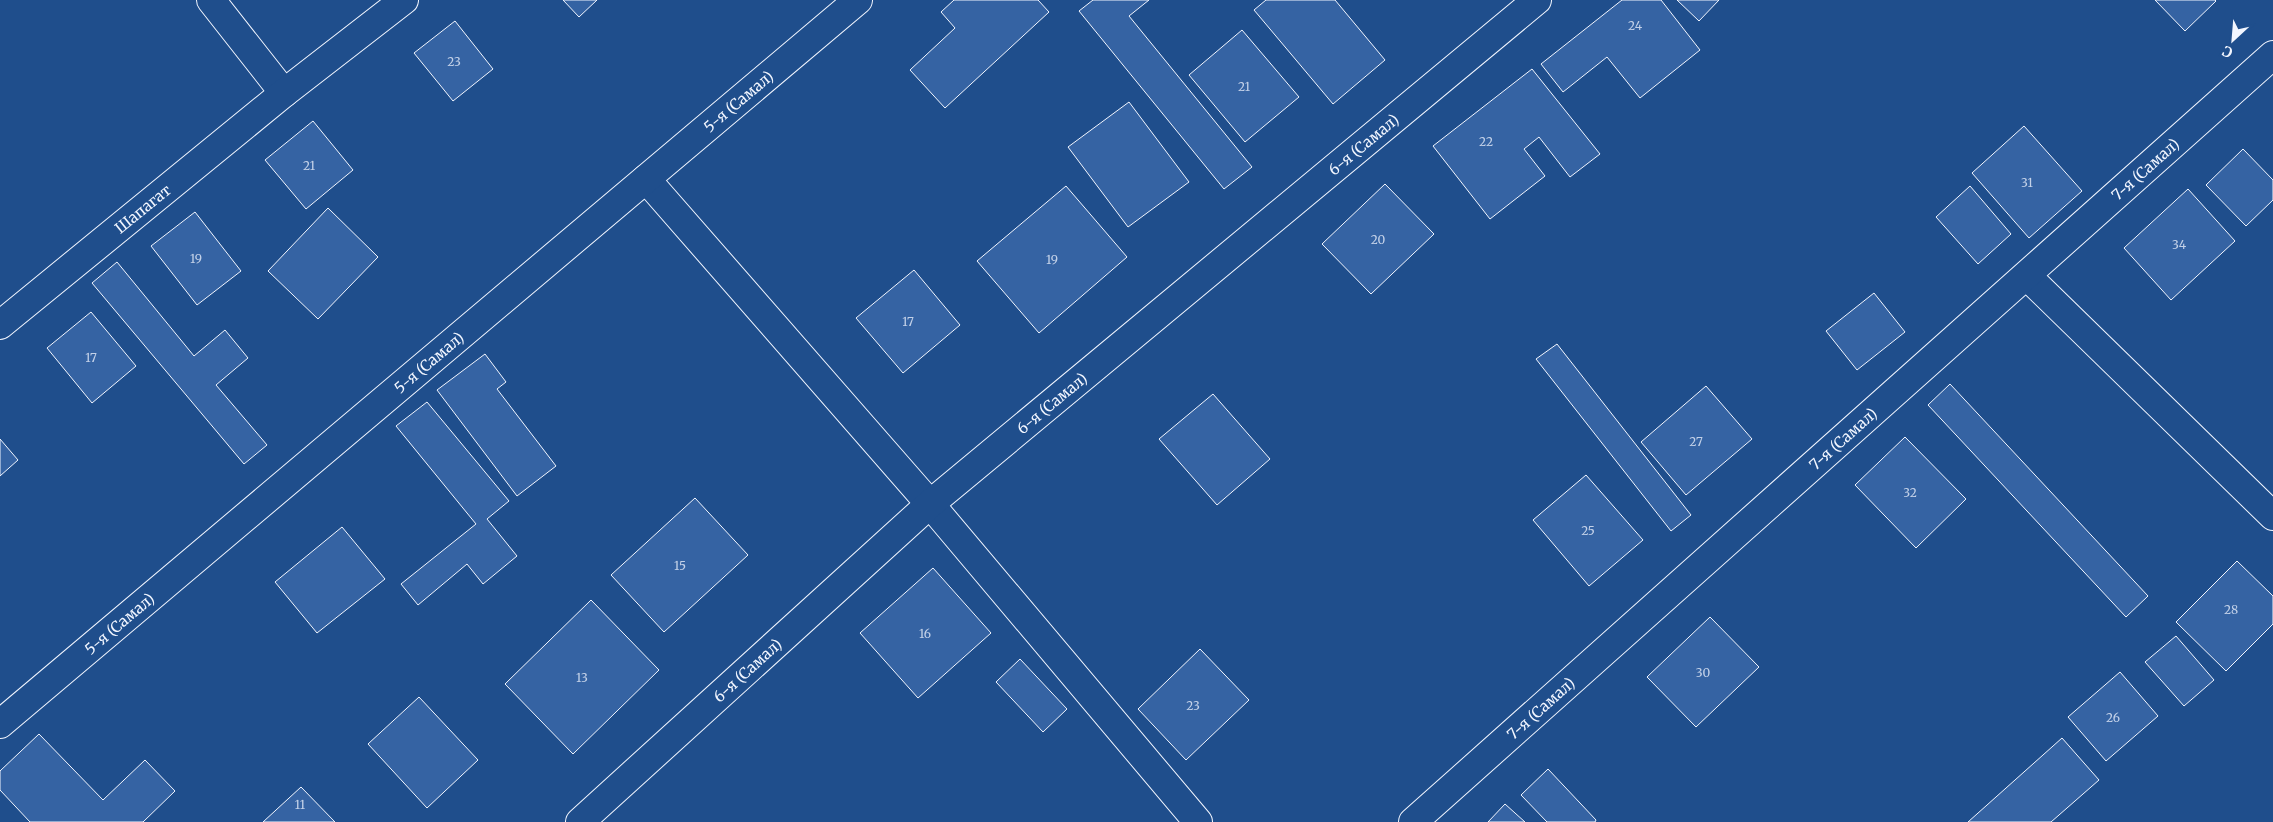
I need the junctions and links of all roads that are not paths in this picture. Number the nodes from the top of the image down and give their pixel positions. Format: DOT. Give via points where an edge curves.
graph roads {
  1 [pos="210,0"];
  2 [pos="404,0"];
  3 [pos="858,0"];
  4 [pos="1537,0"];
  5 [pos="2273,55"];
  6 [pos="284,93"];
  7 [pos="646,178"];
  8 [pos="2027,276"];
  9 [pos="0,326"];
  10 [pos="930,504"];
  11 [pos="2273,516"];
  12 [pos="0,724"];
  13 [pos="580,822"];
  14 [pos="1198,822"];
  15 [pos="1412,822"];
  1 -- 6 [label="street"];
  2 -- 6 [label="street, Шапагат"];
  3 -- 7 [label="street, 5-я (Самал)"];
  4 -- 10 [label="street, 6-я (Самал)"];
  5 -- 8 [label="street, 7-я (Самал)"];
  6 -- 9 [label="street, Шапагат"];
  7 -- 10 [label="street"];
  7 -- 12 [label="street, 5-я (Самал)"];
  8 -- 11 [label="street"];
  8 -- 15 [label="street, 7-я (Самал)"];
  10 -- 13 [label="street, 6-я (Самал)"];
  10 -- 14 [label="street"];
}
